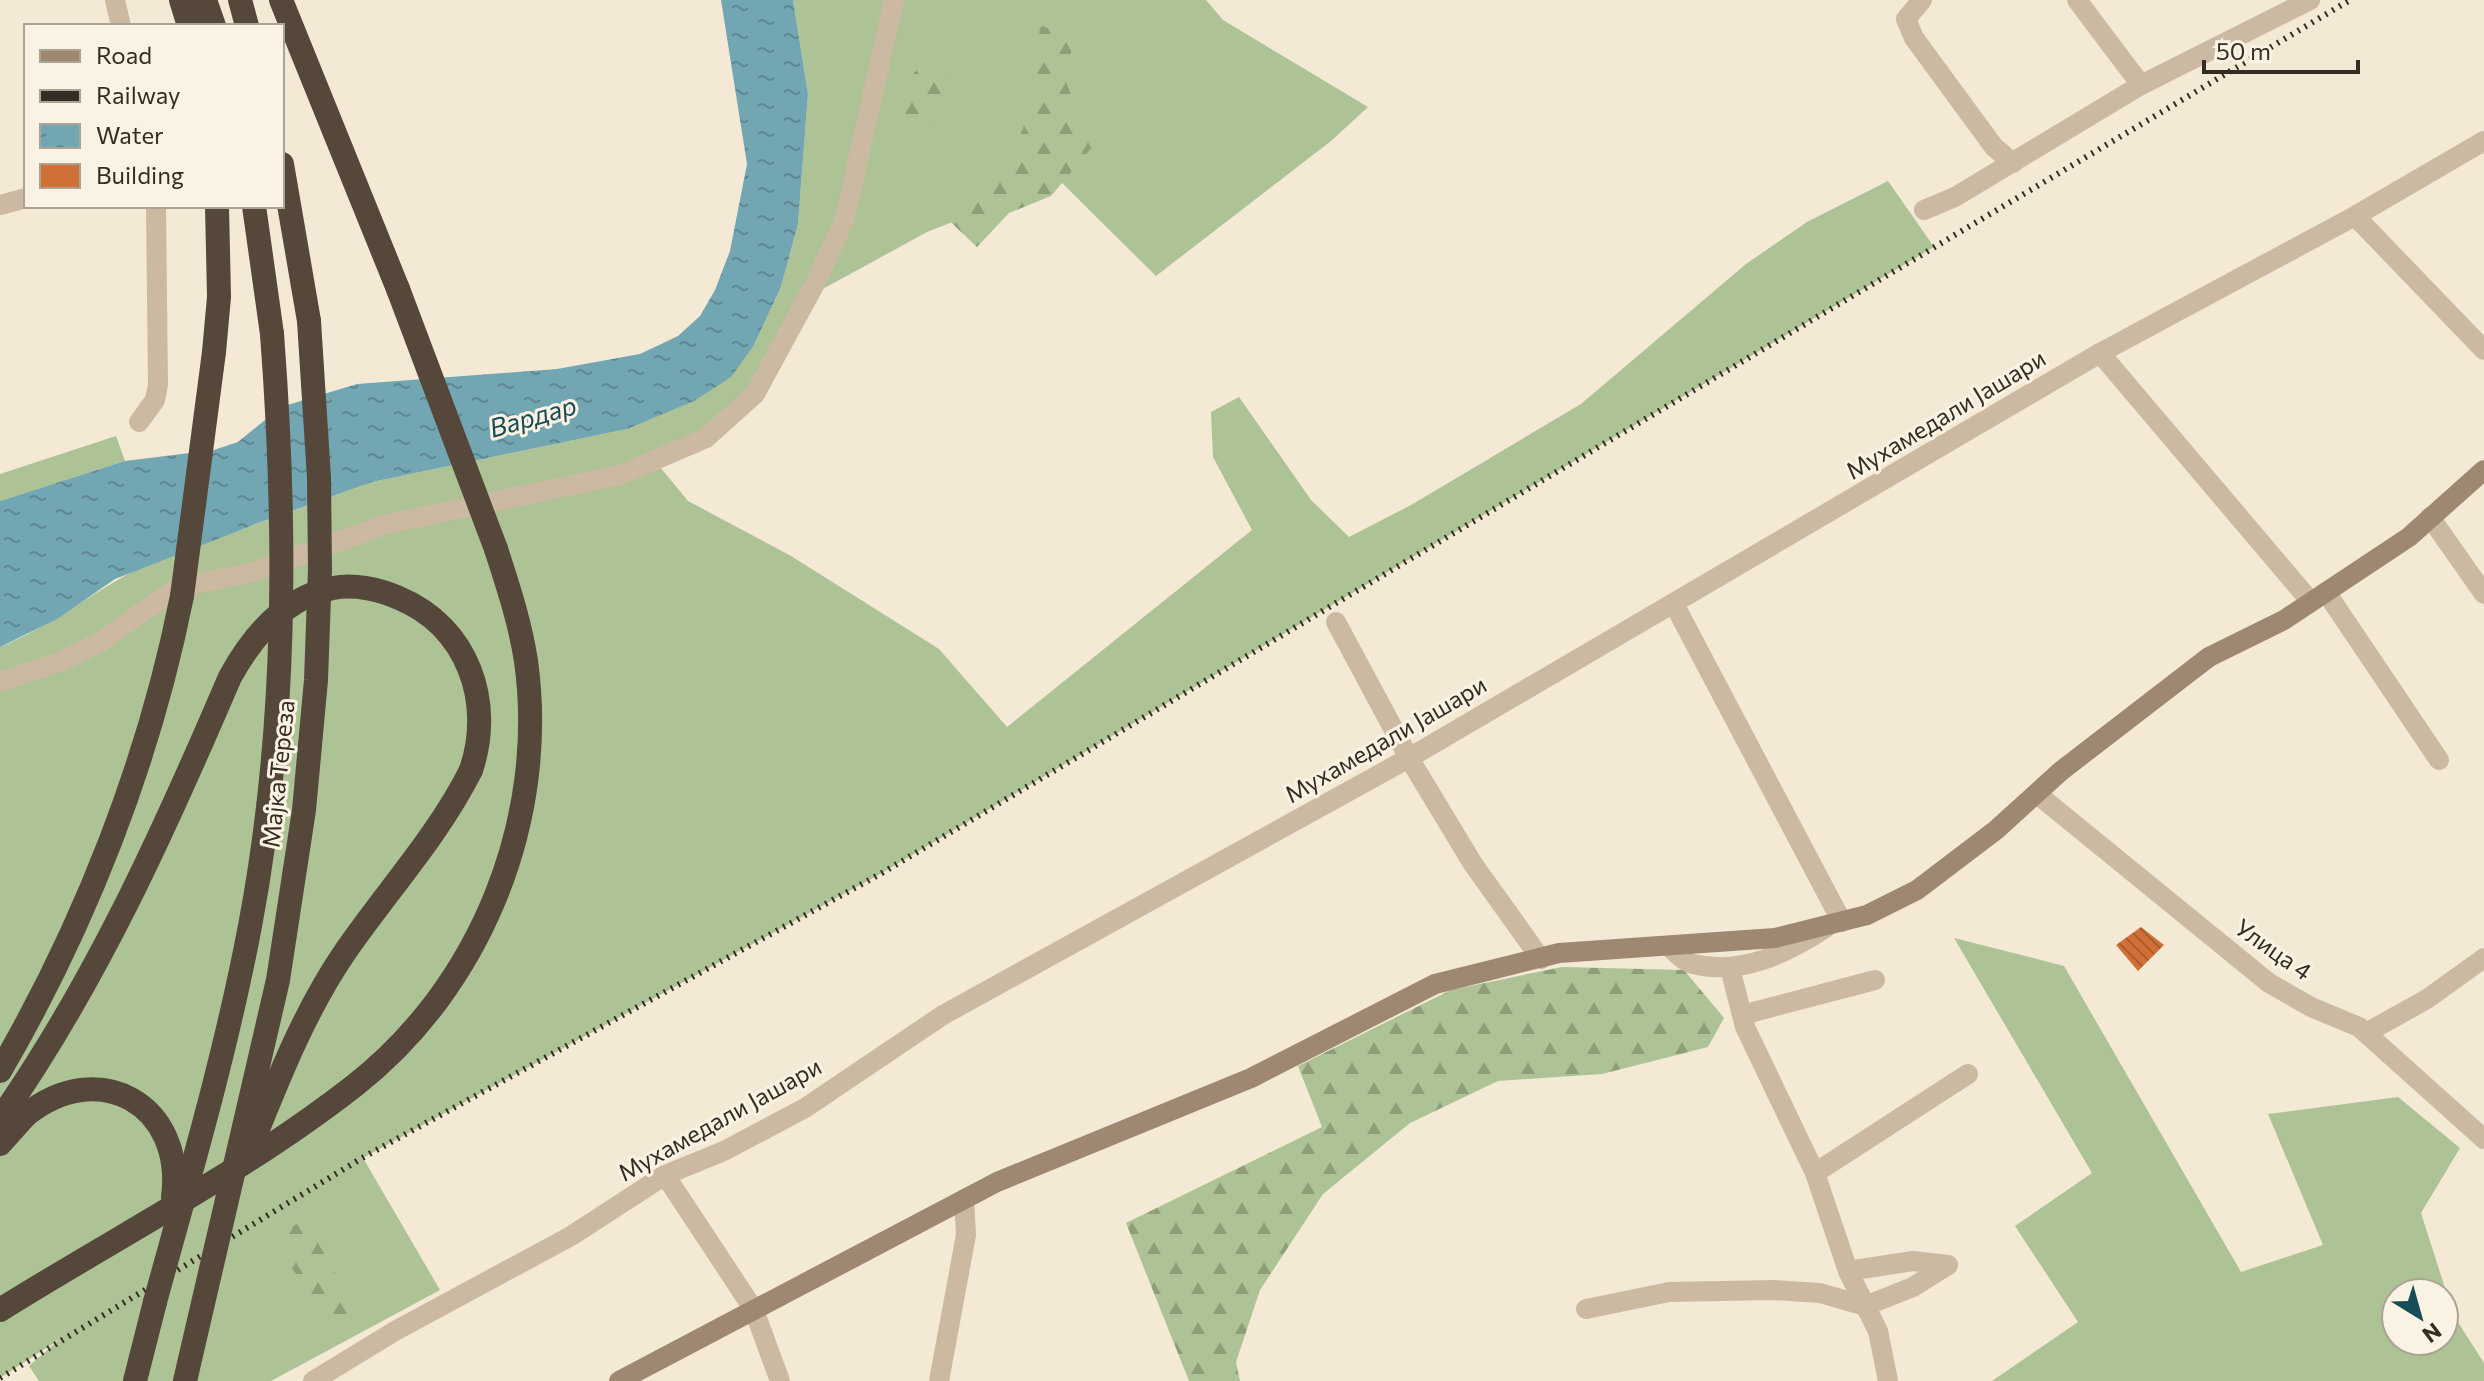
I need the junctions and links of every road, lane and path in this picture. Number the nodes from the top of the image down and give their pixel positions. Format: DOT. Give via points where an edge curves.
graph roads {
  1 [pos="115,0"];
  2 [pos="181,0"];
  3 [pos="205,0"];
  4 [pos="240,0"];
  5 [pos="281,0"];
  6 [pos="894,0"];
  7 [pos="1922,0"];
  8 [pos="2077,0"];
  9 [pos="2310,0"];
  10 [pos="121,24"];
  11 [pos="188,24"];
  12 [pos="213,24"];
  13 [pos="246,24"];
  14 [pos="2141,85"];
  15 [pos="2484,141"];
  16 [pos="2013,163"];
  17 [pos="284,176"];
  18 [pos="24,199"];
  19 [pos="0,205"];
  20 [pos="156,208"];
  21 [pos="217,208"];
  22 [pos="254,208"];
  23 [pos="1924,210"];
  24 [pos="2355,216"];
  25 [pos="2484,350"];
  26 [pos="2100,353"];
  27 [pos="139,422"];
  28 [pos="2482,478"];
  29 [pos="2430,517"];
  30 [pos="2484,594"];
  31 [pos="2318,597"];
  32 [pos="1674,604"];
  33 [pos="1336,622"];
  34 [pos="0,682"];
  35 [pos="1409,758"];
  36 [pos="2439,760"];
  37 [pos="2037,794"];
  38 [pos="1834,924"];
  39 [pos="1668,946"];
  40 [pos="2484,958"];
  41 [pos="1541,959"];
  42 [pos="1730,968"];
  43 [pos="1875,980"];
  44 [pos="1742,1015"];
  45 [pos="2366,1033"];
  46 [pos="0,1071"];
  47 [pos="1968,1074"];
  48 [pos="0,1119"];
  49 [pos="2484,1139"];
  50 [pos="0,1144"];
  51 [pos="1815,1173"];
  52 [pos="665,1175"];
  53 [pos="964,1199"];
  54 [pos="226,1216"];
  55 [pos="1848,1271"];
  56 [pos="155,1302"];
  57 [pos="1865,1306"];
  58 [pos="1586,1309"];
  59 [pos="0,1310"];
  60 [pos="754,1310"];
  61 [pos="135,1381"];
  62 [pos="185,1381"];
  63 [pos="313,1381"];
  64 [pos="619,1381"];
  65 [pos="780,1381"];
  66 [pos="939,1381"];
  67 [pos="1888,1381"];
  1 -- 10 [label="street"];
  2 -- 11 [label="highway"];
  3 -- 12 [label="highway"];
  4 -- 13 [label="highway"];
  5 -- 59 [label="highway, bridge" via="398,289 512,599 526,662 528,754 511,854 490,911 459,967 417,1024 355,1085 236,1167"];
  6 -- 34 [label="street" via="845,218 755,394 706,438 620,475 387,524 253,572 177,588 100,642"];
  7 -- 16 [label="street" via="1906,19 1914,38 1994,147"];
  8 -- 14 [label="street"];
  9 -- 14 [label="street"];
  14 -- 16 [label="street"];
  15 -- 24 [label="street, Мухамедали Јашари"];
  16 -- 23 [label="street"];
  17 -- 54 [label="highway, Мајка Тереза, bridge" via="309,321 320,569 316,680 304,810 278,980"];
  18 -- 19 [label="street"];
  20 -- 27 [label="street" via="158,385 155,400"];
  21 -- 46 [label="highway, bridge" via="219,297 182,596 151,717 114,829 69,937"];
  22 -- 56 [label="highway, Мајка Тереза, bridge" via="272,334 284,534 280,670 250,927"];
  24 -- 25 [label="street"];
  24 -- 26 [label="street, Мухамедали Јашари"];
  26 -- 31 [label="street"];
  26 -- 32 [label="street, Мухамедали Јашари"];
  28 -- 29 [label="main road"];
  29 -- 30 [label="street"];
  29 -- 31 [label="main road" via="2409,537"];
  31 -- 36 [label="street"];
  31 -- 37 [label="main road" via="2209,657"];
  32 -- 35 [label="street, Мухамедали Јашари"];
  32 -- 38 [label="street"];
  33 -- 35 [label="street"];
  35 -- 41 [label="street" via="1473,864"];
  35 -- 52 [label="street, Мухамедали Јашари" via="943,1015 805,1108"];
  37 -- 38 [label="main road" via="1917,890 1867,915"];
  37 -- 45 [label="street, Улица 4" via="2269,983"];
  38 -- 39 [label="main road" via="1775,938"];
  38 -- 42 [label="street" via="1798,946"];
  39 -- 41 [label="main road" via="1559,953"];
  39 -- 42 [label="street" via="1690,964"];
  40 -- 45 [label="street" via="2427,999"];
  41 -- 53 [label="main road" via="1435,984 1251,1078"];
  42 -- 44 [label="street"];
  43 -- 44 [label="street"];
  44 -- 51 [label="street"];
  45 -- 49 [label="street, Улица 4"];
  47 -- 51 [label="street"];
  48 -- 54 [label="highway, bridge" via="103,953 243,654 275,618 311,595 352,586 394,596 427,614 461,651 475,682 481,720 471,770 451,808 323,986 273,1090"];
  50 -- 56 [label="highway, bridge" via="26,1115 67,1091 99,1087 136,1102 164,1134 173,1156 174,1184"];
  51 -- 55 [label="street"];
  52 -- 60 [label="street"];
  52 -- 63 [label="street, Мухамедали Јашари" via="571,1236"];
  53 -- 60 [label="main road"];
  53 -- 66 [label="street" via="966,1235"];
  54 -- 62 [label="highway, Мајка Тереза, bridge"];
  55 -- 57 [label="street"];
  55 -- 57 [label="street" via="1913,1261 1948,1265 1913,1287"];
  56 -- 61 [label="highway, Мајка Тереза"];
  57 -- 58 [label="street" via="1820,1293 1773,1290 1669,1292"];
  57 -- 67 [label="street" via="1878,1331"];
  60 -- 64 [label="main road"];
  60 -- 65 [label="street"];
}
